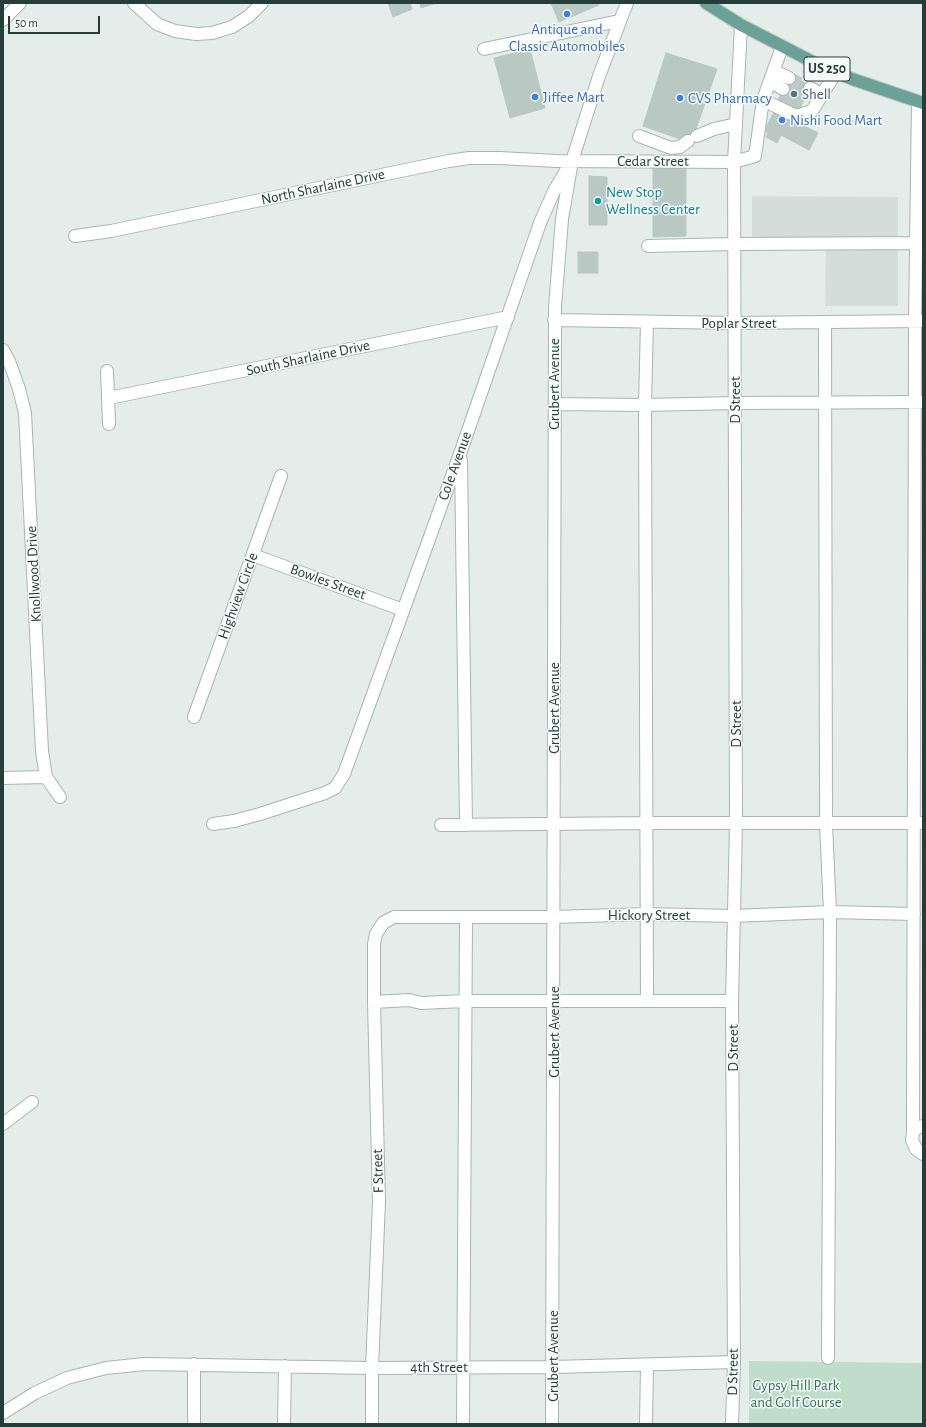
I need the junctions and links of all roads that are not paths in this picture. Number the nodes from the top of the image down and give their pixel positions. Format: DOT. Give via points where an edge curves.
graph roads {
  1 [pos="20,3"];
  2 [pos="134,3"];
  3 [pos="626,3"];
  4 [pos="706,3"];
  5 [pos="260,5"];
  6 [pos="3,20"];
  7 [pos="619,21"];
  8 [pos="741,25"];
  9 [pos="782,47"];
  10 [pos="484,49"];
  11 [pos="836,72"];
  12 [pos="772,76"];
  13 [pos="786,83"];
  14 [pos="810,88"];
  15 [pos="822,94"];
  16 [pos="763,100"];
  17 [pos="921,102"];
  18 [pos="736,124"];
  19 [pos="639,136"];
  20 [pos="572,161"];
  21 [pos="734,162"];
  22 [pos="75,236"];
  23 [pos="915,243"];
  24 [pos="734,244"];
  25 [pos="648,246"];
  26 [pos="508,317"];
  27 [pos="554,320"];
  28 [pos="919,321"];
  29 [pos="647,322"];
  30 [pos="825,322"];
  31 [pos="734,323"];
  32 [pos="3,350"];
  33 [pos="107,371"];
  34 [pos="108,398"];
  35 [pos="919,402"];
  36 [pos="735,403"];
  37 [pos="826,403"];
  38 [pos="554,404"];
  39 [pos="645,405"];
  40 [pos="110,424"];
  41 [pos="460,451"];
  42 [pos="281,476"];
  43 [pos="253,555"];
  44 [pos="403,610"];
  45 [pos="194,717"];
  46 [pos="46,777"];
  47 [pos="3,778"];
  48 [pos="60,797"];
  49 [pos="647,823"];
  50 [pos="919,823"];
  51 [pos="213,824"];
  52 [pos="554,824"];
  53 [pos="736,824"];
  54 [pos="826,824"];
  55 [pos="441,825"];
  56 [pos="466,825"];
  57 [pos="830,912"];
  58 [pos="648,914"];
  59 [pos="914,914"];
  60 [pos="733,916"];
  61 [pos="466,917"];
  62 [pos="554,917"];
  63 [pos="386,921"];
  64 [pos="647,1000"];
  65 [pos="465,1001"];
  66 [pos="554,1001"];
  67 [pos="732,1001"];
  68 [pos="374,1002"];
  69 [pos="918,1039"];
  70 [pos="32,1102"];
  71 [pos="3,1124"];
  72 [pos="918,1129"];
  73 [pos="923,1154"];
  74 [pos="828,1358"];
  75 [pos="734,1362"];
  76 [pos="194,1364"];
  77 [pos="647,1364"];
  78 [pos="285,1366"];
  79 [pos="464,1367"];
  80 [pos="553,1367"];
  81 [pos="372,1368"];
  82 [pos="3,1413"];
  83 [pos="194,1424"];
  84 [pos="284,1424"];
  85 [pos="372,1424"];
  86 [pos="463,1424"];
  87 [pos="552,1424"];
  88 [pos="646,1424"];
  89 [pos="732,1424"];
  1 -- 6 [label="street"];
  2 -- 5 [label="street" via="158,24 175,31 196,34 232,27"];
  3 -- 7 [label="street, Grubert Avenue"];
  4 -- 8 [label="main road, US 250"];
  7 -- 10 [label="street"];
  7 -- 20 [label="street, Grubert Avenue"];
  8 -- 9 [label="main road, US 250"];
  8 -- 18 [label="street, D Street"];
  9 -- 11 [label="main road, US 250"];
  9 -- 12 [label="street"];
  11 -- 15 [label="street"];
  11 -- 17 [label="main road, US 250"];
  12 -- 13 [label="street"];
  12 -- 16 [label="street"];
  14 -- 15 [label="street"];
  15 -- 16 [label="street" via="810,102 812,111 796,116"];
  16 -- 21 [label="street, Cedar Street" via="755,156"];
  17 -- 23 [label="street"];
  18 -- 19 [label="street" via="692,138 680,148 671,148"];
  18 -- 21 [label="street, D Street"];
  20 -- 21 [label="street, Cedar Street"];
  20 -- 22 [label="street, North Sharlaine Drive" via="481,158 449,161 111,232"];
  20 -- 26 [label="street, Cole Avenue" via="546,207"];
  20 -- 27 [label="street, Grubert Avenue" via="561,227"];
  21 -- 24 [label="street, D Street"];
  23 -- 24 [label="street"];
  23 -- 28 [label="street"];
  24 -- 25 [label="street"];
  24 -- 31 [label="street, D Street"];
  26 -- 34 [label="street, South Sharlaine Drive"];
  26 -- 41 [label="street, Cole Avenue"];
  27 -- 29 [label="street, Poplar Street"];
  27 -- 38 [label="street, Grubert Avenue"];
  28 -- 30 [label="street, Poplar Street"];
  28 -- 35 [label="street"];
  29 -- 31 [label="street, Poplar Street"];
  29 -- 39 [label="street"];
  30 -- 31 [label="street, Poplar Street"];
  30 -- 37 [label="street"];
  31 -- 36 [label="street, D Street"];
  32 -- 46 [label="street, Knollwood Drive" via="22,396 26,421 42,751"];
  33 -- 34 [label="street"];
  34 -- 40 [label="street"];
  35 -- 37 [label="street"];
  35 -- 50 [label="street"];
  36 -- 37 [label="street"];
  36 -- 39 [label="street"];
  36 -- 53 [label="street, D Street"];
  37 -- 54 [label="street"];
  38 -- 39 [label="street"];
  38 -- 52 [label="street, Grubert Avenue"];
  39 -- 49 [label="street"];
  41 -- 44 [label="street, Cole Avenue"];
  41 -- 56 [label="street"];
  42 -- 43 [label="street, Highview Circle"];
  43 -- 44 [label="street, Bowles Street"];
  43 -- 45 [label="street, Highview Circle"];
  44 -- 51 [label="street, Cole Avenue" via="344,774 335,788 247,818"];
  46 -- 47 [label="street"];
  46 -- 48 [label="street, Knollwood Drive"];
  49 -- 52 [label="street"];
  49 -- 53 [label="street"];
  49 -- 58 [label="street"];
  50 -- 54 [label="street"];
  50 -- 59 [label="street"];
  52 -- 56 [label="street"];
  52 -- 62 [label="street, Grubert Avenue"];
  53 -- 54 [label="street"];
  53 -- 60 [label="street, D Street"];
  54 -- 57 [label="street"];
  55 -- 56 [label="street"];
  57 -- 59 [label="street, Hickory Street"];
  57 -- 60 [label="street, Hickory Street"];
  57 -- 74 [label="street"];
  58 -- 60 [label="street, Hickory Street"];
  58 -- 62 [label="street, Hickory Street"];
  58 -- 64 [label="street"];
  59 -- 69 [label="street"];
  60 -- 67 [label="street, D Street"];
  61 -- 62 [label="street, Hickory Street"];
  61 -- 63 [label="street, Hickory Street" via="394,917"];
  61 -- 65 [label="street"];
  62 -- 66 [label="street, Grubert Avenue"];
  63 -- 68 [label="street, F Street" via="378,930 374,941"];
  64 -- 66 [label="street"];
  64 -- 67 [label="street"];
  65 -- 66 [label="street"];
  65 -- 68 [label="street"];
  65 -- 79 [label="street"];
  66 -- 80 [label="street, Grubert Avenue"];
  67 -- 75 [label="street, D Street"];
  68 -- 81 [label="street, F Street" via="379,1202"];
  69 -- 72 [label="street"];
  70 -- 71 [label="street"];
  72 -- 73 [label="street" via="912,1140 918,1151"];
  75 -- 77 [label="street, 4th Street"];
  75 -- 89 [label="street, D Street"];
  76 -- 78 [label="street, 4th Street"];
  76 -- 82 [label="street, 4th Street" via="144,1364 106,1368 67,1378 34,1393"];
  76 -- 83 [label="street"];
  77 -- 80 [label="street, 4th Street"];
  77 -- 88 [label="street"];
  78 -- 81 [label="street, 4th Street"];
  78 -- 84 [label="street"];
  79 -- 80 [label="street, 4th Street"];
  79 -- 81 [label="street, 4th Street"];
  79 -- 86 [label="street"];
  80 -- 87 [label="street, Grubert Avenue"];
  81 -- 85 [label="street, F Street"];
}
